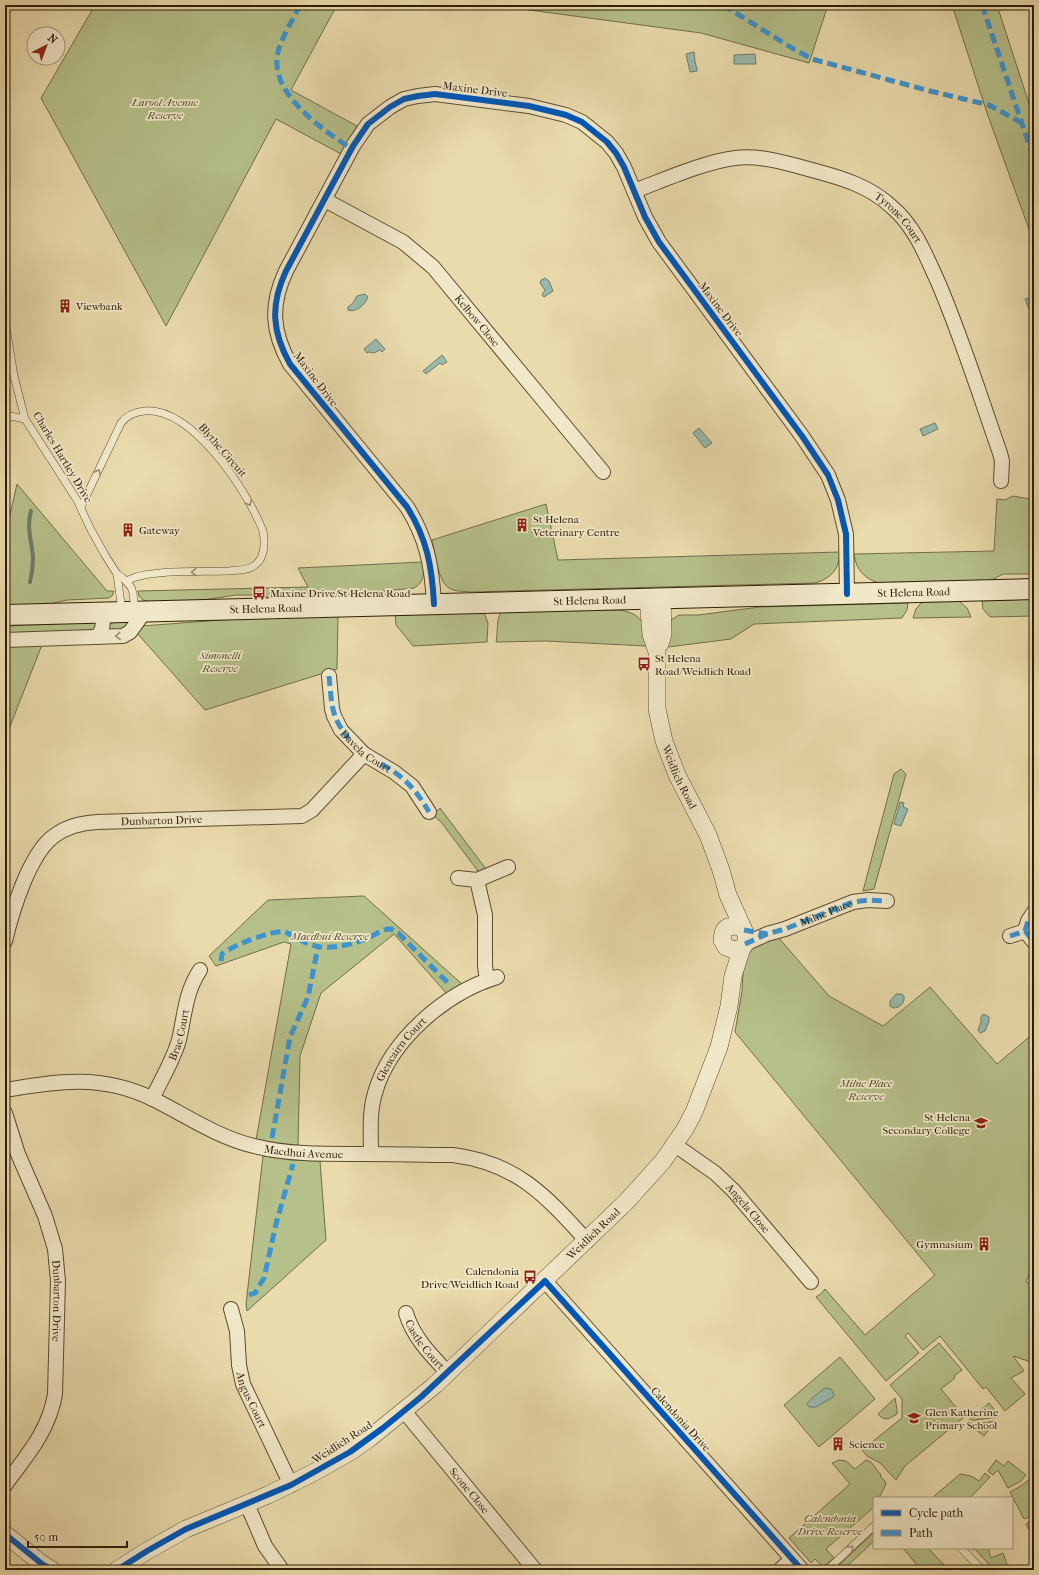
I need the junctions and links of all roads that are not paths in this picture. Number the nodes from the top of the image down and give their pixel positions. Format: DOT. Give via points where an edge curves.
graph roads {
  1 [pos="634,191"];
  2 [pos="325,200"];
  3 [pos="5,321"];
  4 [pos="5,415"];
  5 [pos="25,419"];
  6 [pos="603,472"];
  7 [pos="1001,481"];
  8 [pos="81,507"];
  9 [pos="117,574"];
  10 [pos="127,581"];
  11 [pos="1034,589"];
  12 [pos="847,594"];
  13 [pos="655,598"];
  14 [pos="434,604"];
  15 [pos="127,612"];
  16 [pos="5,615"];
  17 [pos="98,637"];
  18 [pos="5,640"];
  19 [pos="329,676"];
  20 [pos="364,754"];
  21 [pos="429,812"];
  22 [pos="508,867"];
  23 [pos="458,878"];
  24 [pos="477,880"];
  25 [pos="728,895"];
  26 [pos="887,901"];
  27 [pos="1034,912"];
  28 [pos="1025,930"];
  29 [pos="1010,936"];
  30 [pos="740,940"];
  31 [pos="5,941"];
  32 [pos="1034,942"];
  33 [pos="200,970"];
  34 [pos="5,1090"];
  35 [pos="152,1099"];
  36 [pos="5,1113"];
  37 [pos="675,1145"];
  38 [pos="371,1154"];
  39 [pos="587,1241"];
  40 [pos="544,1281"];
  41 [pos="811,1282"];
  42 [pos="231,1309"];
  43 [pos="406,1313"];
  44 [pos="448,1373"];
  45 [pos="404,1411"];
  46 [pos="5,1485"];
  47 [pos="291,1485"];
  48 [pos="247,1504"];
  49 [pos="873,1527"];
  50 [pos="5,1534"];
  51 [pos="962,1549"];
  52 [pos="792,1559"];
  53 [pos="46,1568"];
  54 [pos="117,1570"];
  55 [pos="282,1570"];
  56 [pos="535,1570"];
  57 [pos="780,1570"];
  58 [pos="802,1570"];
  59 [pos="827,1570"];
  60 [pos="982,1570"];
  1 -- 2 [label="street, Maxine Drive" via="612,147 582,122 566,115 529,106 435,94 404,99 368,124 353,146"];
  1 -- 7 [label="street, Tyrone Court" via="709,164 748,158 776,161 842,178 883,199 911,228 947,303 1000,453"];
  1 -- 12 [label="street, Maxine Drive" via="659,242 828,475 838,500 846,534"];
  2 -- 6 [label="street, Kelbow Close" via="403,242 433,267"];
  2 -- 14 [label="street, Maxine Drive" via="280,284 275,312 278,338 283,352 298,375 415,520 430,559"];
  3 -- 5 [label="lane, Charles Hartley Drive" via="14,376"];
  4 -- 5 [label="lane"];
  5 -- 8 [label="lane, Charles Hartley Drive"];
  8 -- 9 [label="lane, Charles Hartley Drive"];
  8 -- 10 [label="lane, Blythe Circuit, one-way" via="121,423 138,411 155,411 186,425 205,442 240,485 263,531 263,551 255,566 237,570 150,573"];
  9 -- 10 [label="lane, Charles Hartley Drive"];
  9 -- 15 [label="lane, Charles Hartley Drive"];
  10 -- 15 [label="lane" via="133,593"];
  11 -- 12 [label="main road, St Helena Road"];
  12 -- 13 [label="main road, St Helena Road"];
  13 -- 14 [label="main road, St Helena Road"];
  13 -- 25 [label="street, Weidlich Road" via="651,634 657,652 658,709 664,741 677,775 708,835"];
  14 -- 15 [label="main road, St Helena Road"];
  15 -- 16 [label="main road, St Helena Road"];
  15 -- 17 [label="street" via="102,630"];
  15 -- 17 [label="street, one-way" via="127,635"];
  17 -- 18 [label="street"];
  19 -- 20 [label="street, Davela Court" via="334,716 341,730"];
  20 -- 21 [label="street, Davela Court" via="403,778 418,794"];
  20 -- 31 [label="street, Dunbarton Drive" via="312,810 302,816 97,822 65,829 45,844 34,861"];
  22 -- 24 [label="street"];
  23 -- 24 [label="street"];
  24 -- 38 [label="street, Glencairn Court" via="485,915 484,955 492,979 447,1002 415,1028 392,1055 375,1094 371,1116"];
  25 -- 30 [label="street, Weidlich Road"];
  25 -- 30 [label="street, Weidlich Road" via="725,929 736,926"];
  26 -- 30 [label="street, Milne Place" via="853,902 785,929"];
  27 -- 28 [label="street"];
  28 -- 29 [label="street"];
  28 -- 32 [label="street"];
  30 -- 37 [label="street, Weidlich Road" via="719,1048 697,1106"];
  33 -- 35 [label="street, Brae Court" via="187,996 173,1055"];
  34 -- 35 [label="street, Macdhui Avenue" via="57,1082 88,1082 126,1088"];
  35 -- 38 [label="street, Macdhui Avenue" via="215,1133 253,1146 296,1153"];
  36 -- 46 [label="street, Dunbarton Drive" via="18,1154 51,1232 58,1281 53,1407 44,1430"];
  37 -- 39 [label="street, Weidlich Road" via="626,1202"];
  37 -- 41 [label="street, Angela Close" via="724,1181"];
  38 -- 39 [label="street, Macdhui Avenue" via="453,1155 489,1162 535,1188"];
  39 -- 40 [label="street, Weidlich Road"];
  40 -- 44 [label="street, Weidlich Road"];
  40 -- 52 [label="street, Calendonia Drive"];
  42 -- 47 [label="street, Angus Court" via="237,1331 243,1384"];
  43 -- 44 [label="street, Castle Court" via="416,1336"];
  44 -- 45 [label="street, Weidlich Road"];
  45 -- 47 [label="street, Weidlich Road" via="350,1452"];
  45 -- 56 [label="street, Scone Close"];
  47 -- 48 [label="street, Weidlich Road"];
  48 -- 54 [label="street, Weidlich Road" via="186,1529"];
  48 -- 55 [label="street" via="265,1546"];
  59 -- 49 [label="lane, one-way"];
  50 -- 53 [label="street"];
  51 -- 60 [label="lane"];
  52 -- 57 [label="street"];
  52 -- 58 [label="street, Calendonia Drive"];
}
